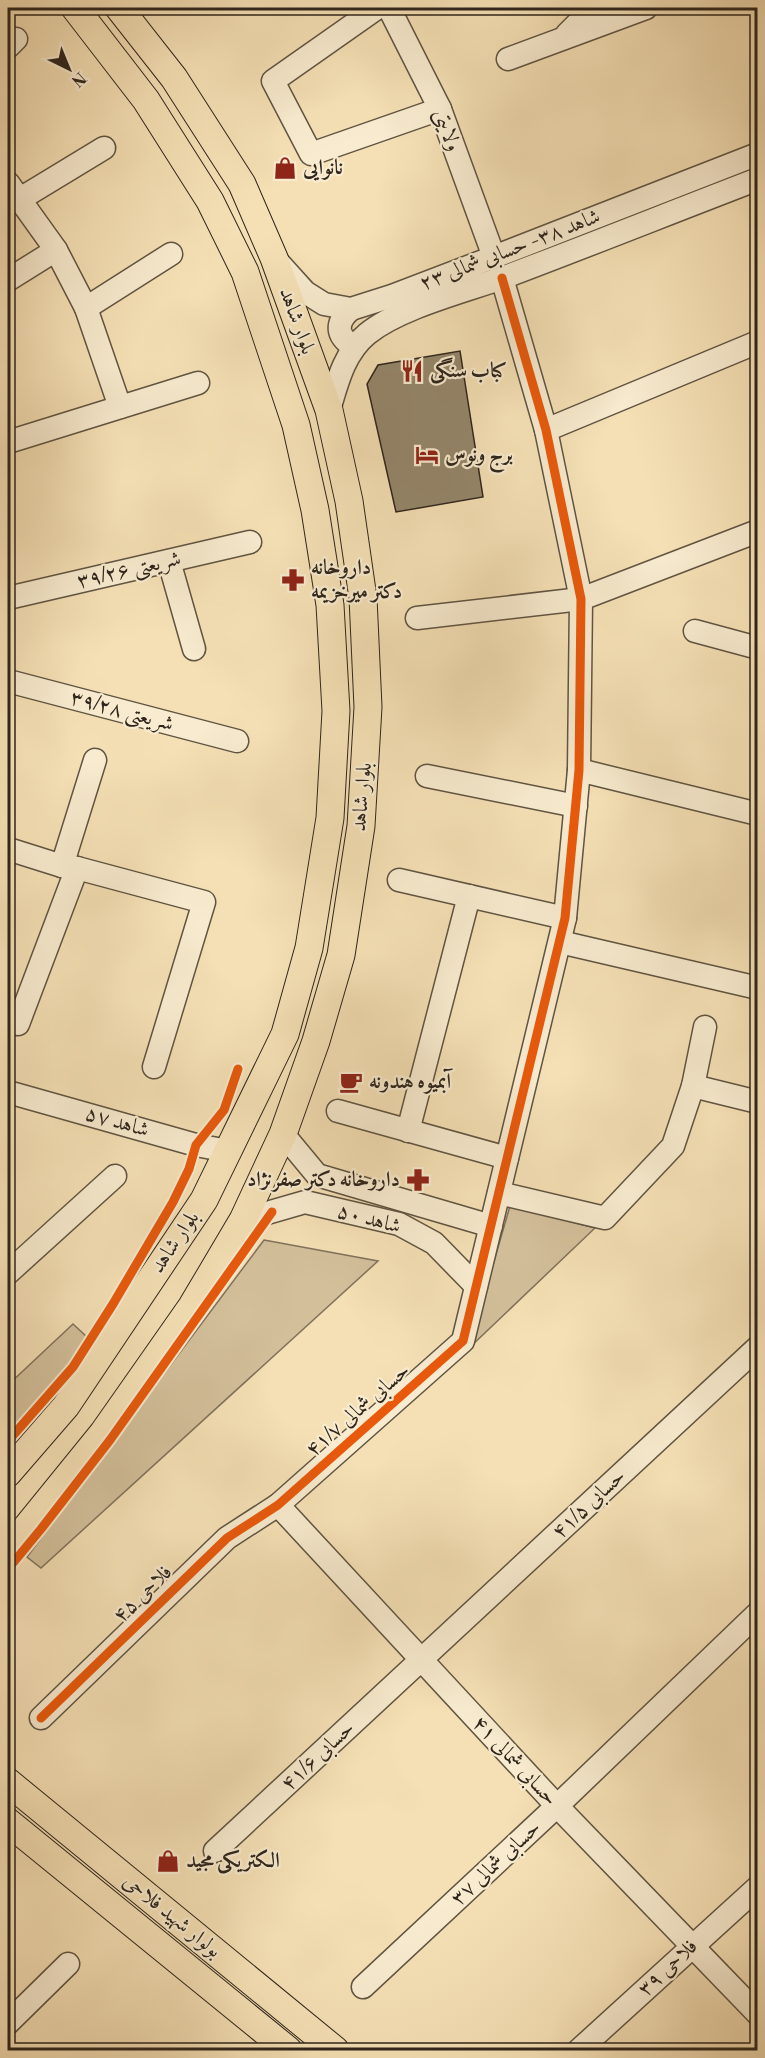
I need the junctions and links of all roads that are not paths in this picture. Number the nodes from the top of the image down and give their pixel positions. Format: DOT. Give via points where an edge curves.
graph roads {
  1 [pos="75,8"];
  2 [pos="119,8"];
  3 [pos="377,8"];
  4 [pos="389,8"];
  5 [pos="593,8"];
  6 [pos="646,8"];
  7 [pos="562,39"];
  8 [pos="508,59"];
  9 [pos="440,109"];
  10 [pos="104,148"];
  11 [pos="758,154"];
  12 [pos="758,179"];
  13 [pos="14,191"];
  14 [pos="57,250"];
  15 [pos="171,254"];
  16 [pos="274,258"];
  17 [pos="498,267"];
  18 [pos="8,280"];
  19 [pos="86,308"];
  20 [pos="351,309"];
  21 [pos="758,342"];
  22 [pos="354,347"];
  23 [pos="198,383"];
  24 [pos="120,407"];
  25 [pos="329,410"];
  26 [pos="546,430"];
  27 [pos="8,442"];
  28 [pos="758,531"];
  29 [pos="250,542"];
  30 [pos="169,561"];
  31 [pos="8,598"];
  32 [pos="580,599"];
  33 [pos="417,618"];
  34 [pos="694,631"];
  35 [pos="758,648"];
  36 [pos="194,649"];
  37 [pos="8,681"];
  38 [pos="237,741"];
  39 [pos="95,760"];
  40 [pos="579,770"];
  41 [pos="427,776"];
  42 [pos="576,806"];
  43 [pos="758,814"];
  44 [pos="8,849"];
  45 [pos="70,867"];
  46 [pos="399,880"];
  47 [pos="469,896"];
  48 [pos="565,918"];
  49 [pos="560,942"];
  50 [pos="758,988"];
  51 [pos="18,1024"];
  52 [pos="705,1027"];
  53 [pos="154,1067"];
  54 [pos="693,1086"];
  55 [pos="8,1092"];
  56 [pos="758,1102"];
  57 [pos="338,1111"];
  58 [pos="408,1131"];
  59 [pos="283,1134"];
  60 [pos="228,1151"];
  61 [pos="507,1158"];
  62 [pos="317,1175"];
  63 [pos="115,1176"];
  64 [pos="499,1193"];
  65 [pos="305,1203"];
  66 [pos="243,1220"];
  67 [pos="491,1226"];
  68 [pos="8,1273"];
  69 [pos="476,1286"];
  70 [pos="463,1341"];
  71 [pos="758,1347"];
  72 [pos="8,1473"];
  73 [pos="278,1505"];
  74 [pos="8,1550"];
  75 [pos="758,1612"];
  76 [pos="421,1661"];
  77 [pos="41,1718"];
  78 [pos="8,1782"];
  79 [pos="557,1806"];
  80 [pos="8,1822"];
  81 [pos="215,1851"];
  82 [pos="758,1887"];
  83 [pos="691,1946"];
  84 [pos="68,1965"];
  85 [pos="363,1987"];
  86 [pos="758,2014"];
  87 [pos="8,2023"];
  88 [pos="288,2050"];
  89 [pos="335,2050"];
  90 [pos="579,2050"];
  1 -- 60 [label="main road, بلوار شاهد" via="146,100 210,201 245,272 296,425 330,605 336,711 330,818 309,948 285,1034"];
  2 -- 16 [label="main road, بلوار شاهد" via="174,78 242,183"];
  3 -- 9 [label="street" via="273,81 311,154"];
  4 -- 9 [label="street, ولایتی"];
  5 -- 7 [label="street"];
  6 -- 7 [label="street"];
  7 -- 8 [label="street"];
  9 -- 17 [label="street, ولایتی"];
  10 -- 13 [label="street"];
  11 -- 17 [label="street, شاهد ۳۸- حسابی شمالی ۲۳"];
  12 -- 17 [label="street, شاهد ۳۸- حسابی شمالی ۲۳"];
  13 -- 14 [label="street"];
  14 -- 18 [label="street"];
  14 -- 19 [label="street"];
  15 -- 19 [label="street"];
  16 -- 20 [label="street, شاهد ۳۸- حسابی شمالی ۲۳" via="305,292 324,304"];
  16 -- 25 [label="main road, بلوار شاهد"];
  17 -- 20 [label="street, شاهد ۳۸- حسابی شمالی ۲۳"];
  17 -- 22 [label="street, شاهد ۳۸- حسابی شمالی ۲۳" via="399,315"];
  17 -- 26 [label="street, ولایتی"];
  19 -- 24 [label="street"];
  20 -- 22 [label="street" via="342,317 339,329 344,340"];
  21 -- 26 [label="street"];
  22 -- 25 [label="street, شاهد ۳۸- حسابی شمالی ۲۳" via="339,374"];
  23 -- 24 [label="street"];
  24 -- 27 [label="street"];
  25 -- 59 [label="main road, بلوار شاهد" via="349,501 363,598 368,707 363,803 341,955"];
  26 -- 32 [label="street, ولایتی"];
  28 -- 32 [label="street"];
  29 -- 30 [label="street, شریعتی ۳۹/۲۶"];
  30 -- 31 [label="street, شریعتی ۳۹/۲۶"];
  30 -- 36 [label="street"];
  32 -- 33 [label="street"];
  32 -- 40 [label="street, ولایتی"];
  34 -- 35 [label="street"];
  37 -- 38 [label="street, شریعتی ۳۹/۲۸"];
  39 -- 45 [label="street"];
  40 -- 42 [label="street, ولایتی"];
  40 -- 43 [label="street"];
  41 -- 42 [label="street"];
  42 -- 48 [label="street, ولایتی"];
  44 -- 45 [label="street"];
  45 -- 51 [label="street"];
  45 -- 53 [label="street" via="204,903"];
  46 -- 47 [label="street"];
  47 -- 48 [label="street"];
  47 -- 58 [label="street"];
  48 -- 49 [label="street, ولایتی"];
  49 -- 50 [label="street"];
  49 -- 61 [label="street, ولایتی"];
  52 -- 54 [label="street"];
  54 -- 56 [label="street"];
  54 -- 64 [label="street" via="673,1146 605,1218"];
  55 -- 60 [label="street, شاهد ۵۷"];
  57 -- 58 [label="street"];
  58 -- 61 [label="street"];
  59 -- 62 [label="street"];
  59 -- 66 [label="main road, بلوار شاهد"];
  60 -- 72 [label="main road, بلوار شاهد" via="204,1200 66,1406"];
  61 -- 64 [label="street, ولایتی"];
  62 -- 65 [label="street" via="305,1190"];
  62 -- 67 [label="street, شاهد ۵۰"];
  63 -- 68 [label="street"];
  64 -- 67 [label="street, ولایتی"];
  65 -- 66 [label="street, شاهد ۵۰"];
  65 -- 69 [label="street, شاهد ۵۰" via="399,1224 434,1243"];
  66 -- 74 [label="main road, بلوار شاهد" via="192,1306 103,1433"];
  67 -- 69 [label="street, ولایتی"];
  69 -- 70 [label="street, ولایتی"];
  70 -- 73 [label="street, حسابی شمالی ۴۱/۷"];
  71 -- 76 [label="street, حسابی ۴۱/۵"];
  73 -- 76 [label="street, حسابی شمالی ۴۱"];
  73 -- 77 [label="street, فلاحی ۴۵" via="227,1538"];
  75 -- 79 [label="street, حسابی شمالی ۳۷"];
  76 -- 79 [label="street, حسابی شمالی ۴۱"];
  76 -- 81 [label="street, حسابی ۴۱/۶"];
  78 -- 89 [label="main road, بولوار شهید فلاحی"];
  79 -- 83 [label="street, حسابی شمالی ۴۱"];
  79 -- 85 [label="street, حسابی شمالی ۳۷"];
  80 -- 88 [label="main road, بولوار شهید فلاحی"];
  82 -- 83 [label="street, فلاحی ۳۹"];
  83 -- 86 [label="street, حسابی شمالی ۴۱"];
  83 -- 90 [label="street, فلاحی ۳۹"];
  84 -- 87 [label="street"];
}
